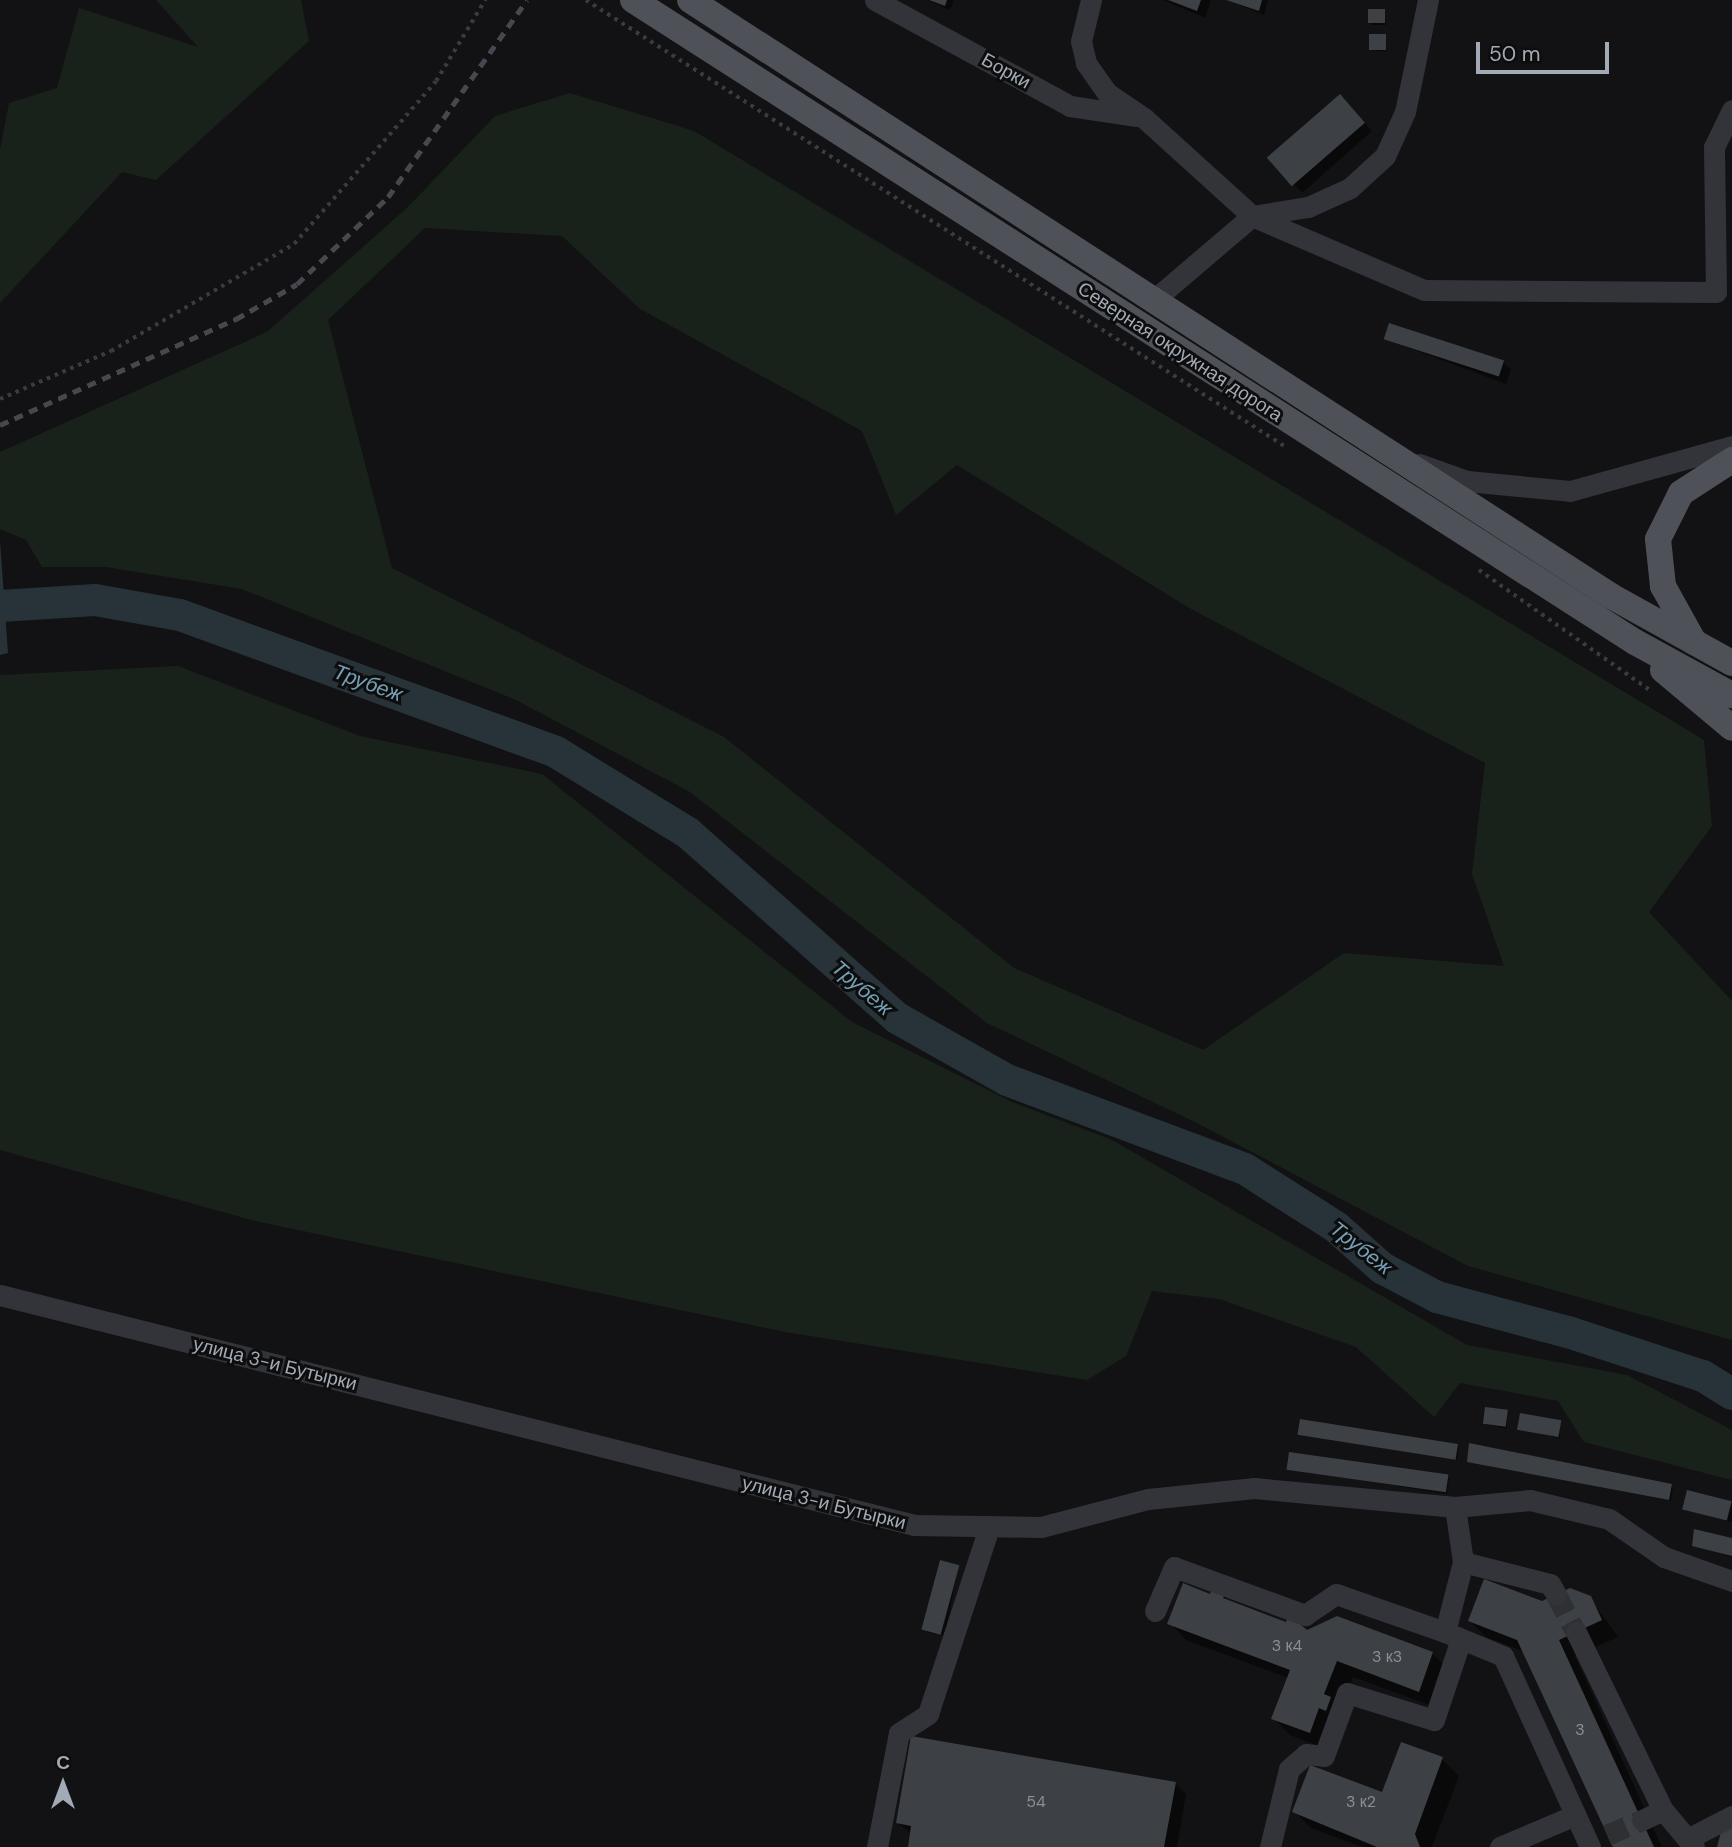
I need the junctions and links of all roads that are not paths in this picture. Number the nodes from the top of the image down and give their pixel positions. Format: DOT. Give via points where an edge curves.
graph roads {
  1 [pos="633,0"];
  2 [pos="690,0"];
  3 [pos="875,0"];
  4 [pos="1091,0"];
  5 [pos="1428,0"];
  6 [pos="1732,110"];
  7 [pos="1144,118"];
  8 [pos="1252,216"];
  9 [pos="1156,298"];
  10 [pos="1732,446"];
  11 [pos="1381,450"];
  12 [pos="1732,460"];
  13 [pos="1634,642"];
  14 [pos="1696,646"];
  15 [pos="1732,663"];
  16 [pos="1732,695"];
  17 [pos="1732,728"];
  18 [pos="0,1295"];
  19 [pos="1455,1507"];
  20 [pos="989,1527"];
  21 [pos="1463,1562"];
  22 [pos="1732,1581"];
  23 [pos="1556,1594"];
  24 [pos="1155,1611"];
  25 [pos="1576,1632"];
  26 [pos="1453,1636"];
  27 [pos="1663,1810"];
  28 [pos="1575,1815"];
  29 [pos="1732,1816"];
  30 [pos="1642,1819"];
  31 [pos="1595,1842"];
  32 [pos="1692,1843"];
  33 [pos="877,1847"];
  34 [pos="1270,1847"];
  35 [pos="1500,1847"];
  1 -- 13 [label="main road, Северная окружная дорога"];
  2 -- 9 [label="main road, Северная окружная дорога"];
  3 -- 7 [label="street, Борки" via="1070,106"];
  4 -- 7 [label="street" via="1081,41 1086,64 1107,93"];
  5 -- 8 [label="street" via="1405,112 1385,156 1350,188 1308,207"];
  6 -- 8 [label="street" via="1714,147 1716,292 1424,290"];
  7 -- 8 [label="street"];
  8 -- 9 [label="street"];
  9 -- 11 [label="main road, Северная окружная дорога"];
  10 -- 11 [label="street" via="1570,491 1467,481"];
  11 -- 14 [label="main road, Северная окружная дорога"];
  12 -- 14 [label="main road" via="1681,493 1658,539 1663,586"];
  13 -- 16 [label="main road, Северная окружная дорога"];
  13 -- 17 [label="main road"];
  14 -- 15 [label="main road, Северная окружная дорога"];
  18 -- 20 [label="street, улица 3-и Бутырки" via="914,1525"];
  19 -- 20 [label="street, улица 3-и Бутырки" via="1254,1488 1148,1499 1041,1527"];
  19 -- 21 [label="street"];
  19 -- 22 [label="street, улица 3-и Бутырки" via="1530,1500 1609,1520 1664,1557"];
  20 -- 33 [label="street" via="928,1714 899,1733"];
  21 -- 23 [label="street" via="1550,1584"];
  21 -- 26 [label="street"];
  24 -- 26 [label="street" via="1174,1567 1304,1615 1336,1594"];
  25 -- 27 [label="street"];
  26 -- 28 [label="street" via="1503,1656"];
  26 -- 34 [label="street" via="1434,1720 1347,1693 1325,1756 1306,1754 1289,1769"];
  27 -- 30 [label="street"];
  27 -- 32 [label="street"];
  28 -- 31 [label="street"];
  28 -- 35 [label="street"];
  29 -- 32 [label="street"];
}
